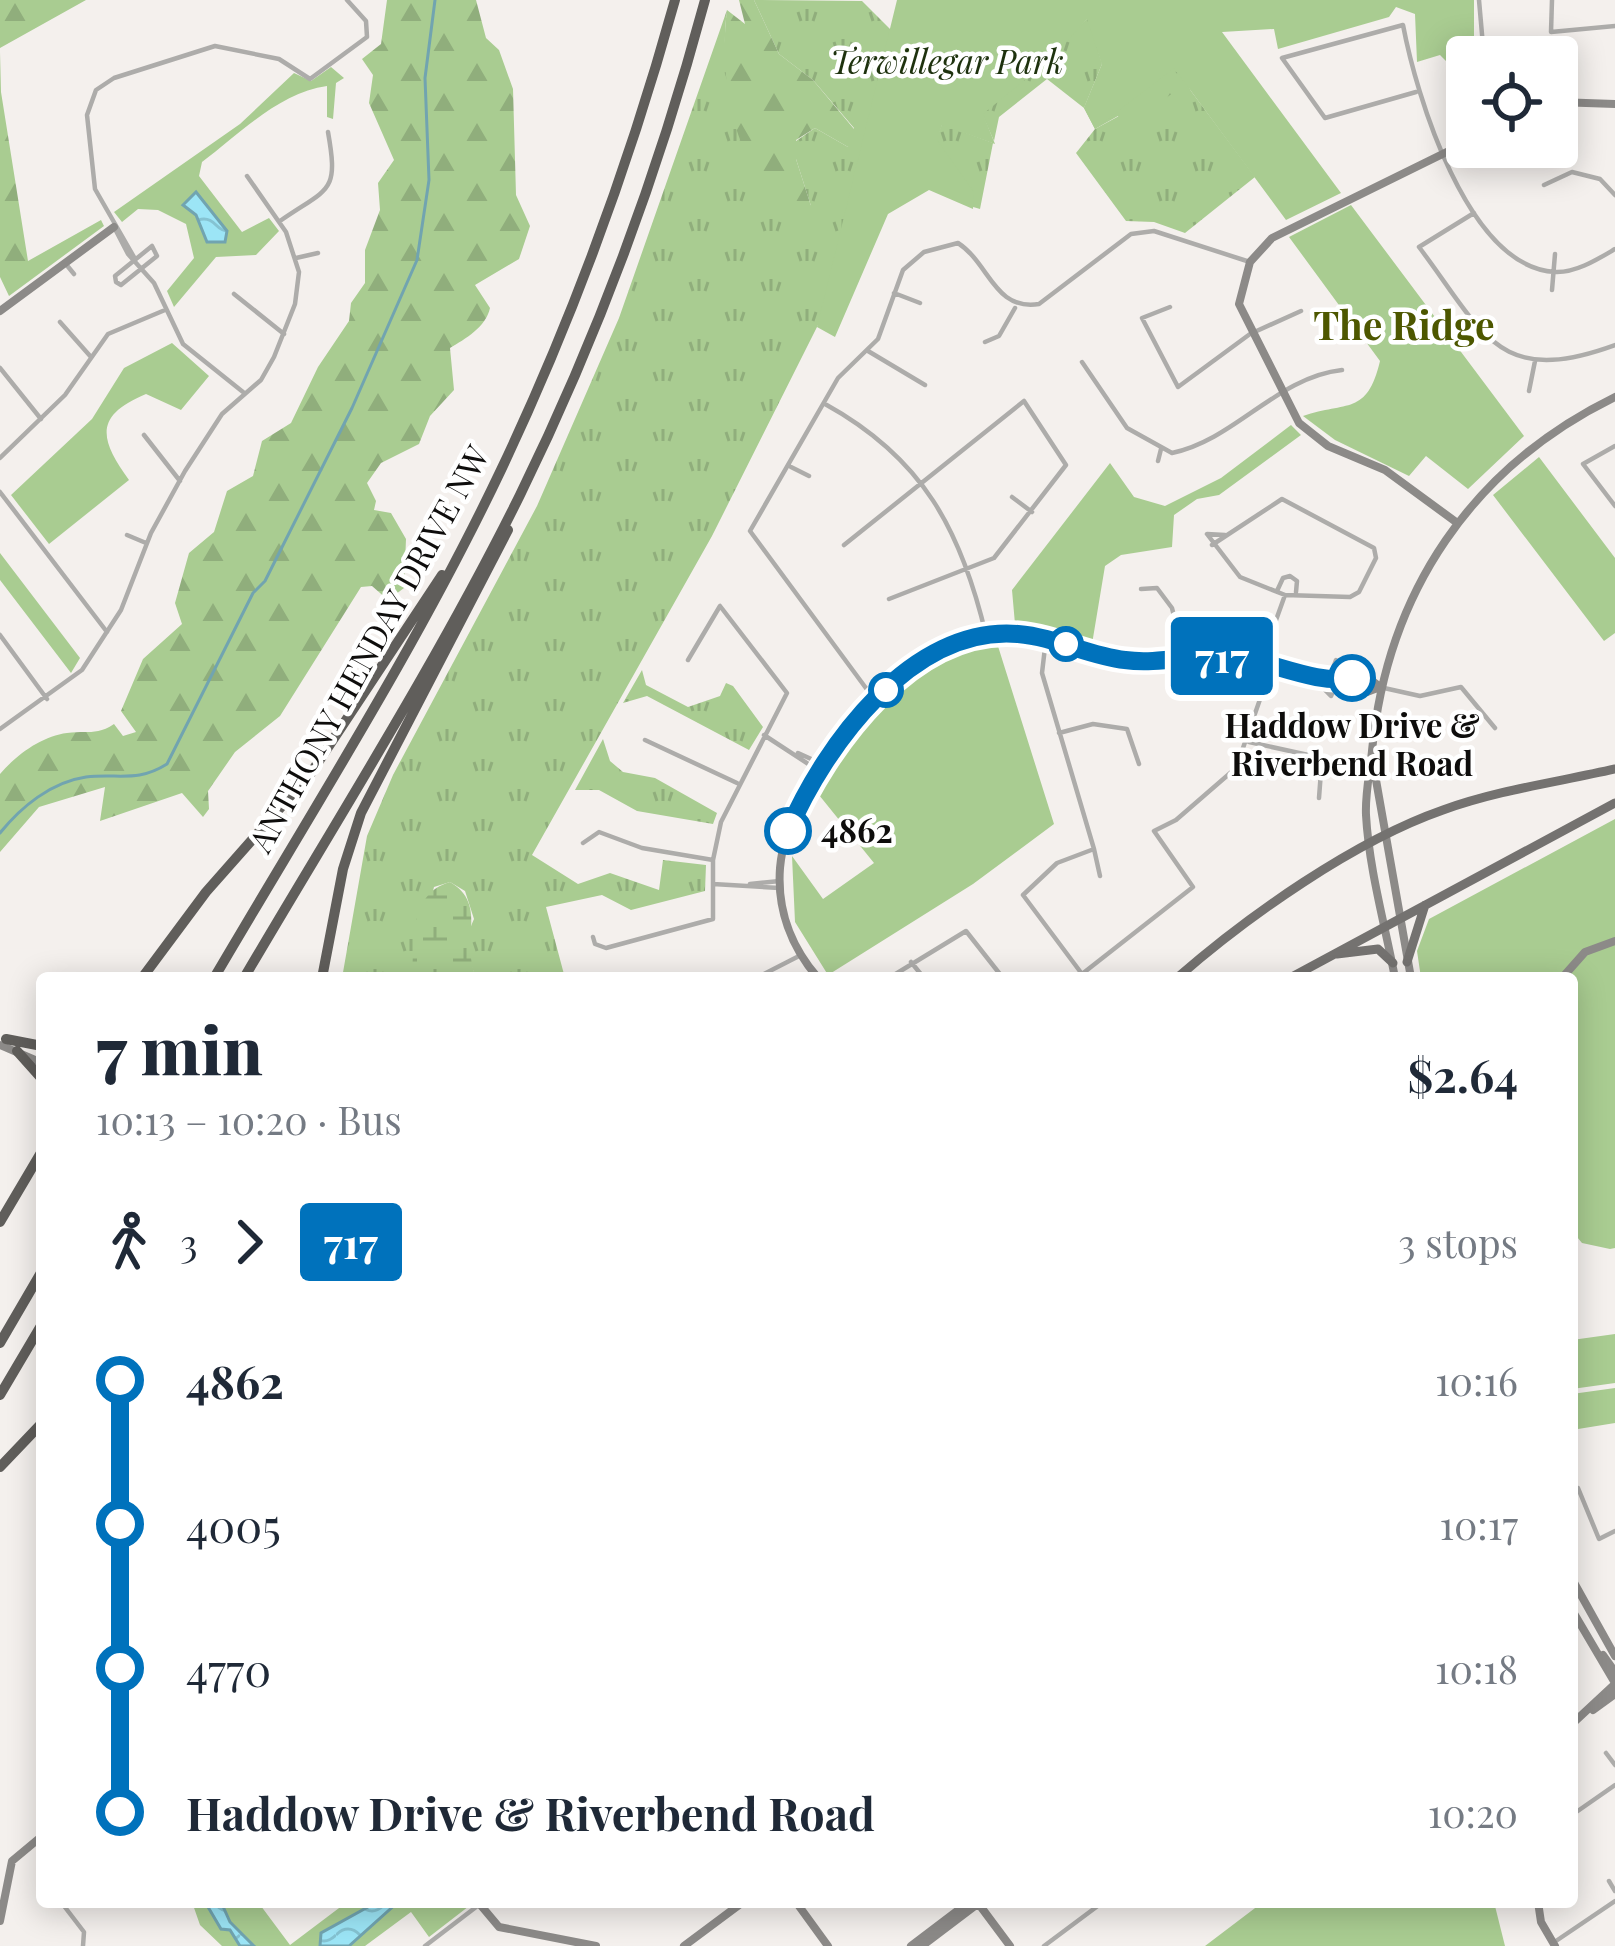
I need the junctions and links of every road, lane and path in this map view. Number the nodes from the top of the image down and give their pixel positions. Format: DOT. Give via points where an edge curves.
graph roads {
  1 [pos="347,0"];
  2 [pos="675,0"];
  3 [pos="705,0"];
  4 [pos="1479,0"];
  5 [pos="1552,0"];
  6 [pos="1615,26"];
  7 [pos="1482,36"];
  8 [pos="1416,92"];
  9 [pos="1578,103"];
  10 [pos="1615,104"];
  11 [pos="328,131"];
  12 [pos="1444,153"];
  13 [pos="247,176"];
  14 [pos="1600,179"];
  15 [pos="1544,185"];
  16 [pos="1596,188"];
  17 [pos="1615,195"];
  18 [pos="1474,213"];
  19 [pos="280,221"];
  20 [pos="114,227"];
  21 [pos="1614,251"];
  22 [pos="319,253"];
  23 [pos="1555,254"];
  24 [pos="135,258"];
  25 [pos="296,258"];
  26 [pos="1250,262"];
  27 [pos="65,263"];
  28 [pos="143,268"];
  29 [pos="1554,272"];
  30 [pos="74,274"];
  31 [pos="1552,290"];
  32 [pos="894,293"];
  33 [pos="235,294"];
  34 [pos="920,303"];
  35 [pos="1016,306"];
  36 [pos="1170,307"];
  37 [pos="165,310"];
  38 [pos="0,311"];
  39 [pos="1301,311"];
  40 [pos="60,322"];
  41 [pos="284,334"];
  42 [pos="1250,334"];
  43 [pos="985,342"];
  44 [pos="1615,345"];
  45 [pos="868,351"];
  46 [pos="91,357"];
  47 [pos="1082,362"];
  48 [pos="1535,362"];
  49 [pos="0,368"];
  50 [pos="1342,370"];
  51 [pos="926,386"];
  52 [pos="1528,391"];
  53 [pos="245,393"];
  54 [pos="1280,394"];
  55 [pos="1615,397"];
  56 [pos="825,404"];
  57 [pos="41,419"];
  58 [pos="144,435"];
  59 [pos="1615,446"];
  60 [pos="1161,449"];
  61 [pos="0,458"];
  62 [pos="1158,461"];
  63 [pos="791,466"];
  64 [pos="808,476"];
  65 [pos="180,481"];
  66 [pos="918,485"];
  67 [pos="0,492"];
  68 [pos="520,494"];
  69 [pos="1012,497"];
  70 [pos="1615,506"];
  71 [pos="1032,512"];
  72 [pos="1456,522"];
  73 [pos="127,535"];
  74 [pos="1225,535"];
  75 [pos="467,537"];
  76 [pos="146,543"];
  77 [pos="844,545"];
  78 [pos="1212,545"];
  79 [pos="970,569"];
  80 [pos="1141,589"];
  81 [pos="1277,591"];
  82 [pos="1285,595"];
  83 [pos="1296,595"];
  84 [pos="889,599"];
  85 [pos="107,632"];
  86 [pos="0,635"];
  87 [pos="986,635"];
  88 [pos="1046,639"];
  89 [pos="1180,659"];
  90 [pos="688,660"];
  91 [pos="1266,664"];
  92 [pos="1328,676"];
  93 [pos="1342,680"];
  94 [pos="1380,687"];
  95 [pos="47,699"];
  96 [pos="874,699"];
  97 [pos="1495,728"];
  98 [pos="0,729"];
  99 [pos="1059,734"];
  100 [pos="764,735"];
  101 [pos="645,740"];
  102 [pos="1249,742"];
  103 [pos="1372,756"];
  104 [pos="1139,764"];
  105 [pos="822,769"];
  106 [pos="1615,770"];
  107 [pos="737,783"];
  108 [pos="1319,798"];
  109 [pos="1615,803"];
  110 [pos="1384,839"];
  111 [pos="583,843"];
  112 [pos="1370,847"];
  113 [pos="1094,849"];
  114 [pos="713,860"];
  115 [pos="1100,876"];
  116 [pos="713,884"];
  117 [pos="780,884"];
  118 [pos="1428,901"];
  119 [pos="1400,917"];
  120 [pos="1385,925"];
  121 [pos="593,937"];
  122 [pos="1615,940"];
  123 [pos="1332,954"];
  124 [pos="800,955"];
  125 [pos="911,962"];
  126 [pos="1407,962"];
  127 [pos="1393,964"];
  128 [pos="147,972"];
  129 [pos="217,972"];
  130 [pos="248,972"];
  131 [pos="323,972"];
  132 [pos="767,972"];
  133 [pos="813,972"];
  134 [pos="897,972"];
  135 [pos="919,972"];
  136 [pos="999,972"];
  137 [pos="1076,972"];
  138 [pos="1084,972"];
  139 [pos="1184,972"];
  140 [pos="1300,972"];
  141 [pos="1394,972"];
  142 [pos="1410,972"];
  143 [pos="1568,972"];
  144 [pos="2,1040"];
  145 [pos="36,1048"];
  146 [pos="16,1051"];
  147 [pos="36,1060"];
  148 [pos="36,1073"];
  149 [pos="36,1154"];
  150 [pos="36,1160"];
  151 [pos="28,1173"];
  152 [pos="0,1222"];
  153 [pos="36,1281"];
  154 [pos="36,1334"];
  155 [pos="0,1342"];
  156 [pos="0,1395"];
  157 [pos="36,1429"];
  158 [pos="0,1467"];
  159 [pos="1578,1488"];
  160 [pos="1615,1532"];
  161 [pos="1578,1590"];
  162 [pos="1578,1619"];
  163 [pos="1578,1620"];
  164 [pos="1615,1656"];
  165 [pos="1615,1672"];
  166 [pos="1615,1684"];
  167 [pos="1615,1694"];
  168 [pos="1578,1718"];
  169 [pos="1578,1720"];
  170 [pos="1606,1753"];
  171 [pos="1615,1765"];
  172 [pos="1615,1785"];
  173 [pos="1578,1811"];
  174 [pos="36,1841"];
  175 [pos="1609,1881"];
  176 [pos="1615,1891"];
  177 [pos="1615,1901"];
  178 [pos="66,1908"];
  179 [pos="473,1908"];
  180 [pos="483,1908"];
  181 [pos="735,1908"];
  182 [pos="800,1908"];
  183 [pos="967,1908"];
  184 [pos="969,1908"];
  185 [pos="981,1908"];
  186 [pos="1095,1908"];
  187 [pos="1540,1908"];
  188 [pos="0,1921"];
  189 [pos="565,1944"];
  190 [pos="1554,1945"];
  191 [pos="83,1946"];
  192 [pos="425,1946"];
  193 [pos="596,1946"];
  194 [pos="684,1946"];
  195 [pos="829,1946"];
  196 [pos="911,1946"];
  197 [pos="922,1946"];
  198 [pos="1010,1946"];
  199 [pos="1044,1946"];
  1 -- 20 [label="street" via="368,29 304,80 279,59 214,46 107,82 87,115 95,190"];
  2 -- 75 [label="highway, ANTHONY HENDAY DRIVE NW" via="588,270"];
  3 -- 68 [label="highway, ANTHONY HENDAY DRIVE NW" via="621,264"];
  4 -- 7 [label="street"];
  5 -- 6 [label="street" via="1551,32"];
  8 -- 8 [label="street" via="1403,25 1282,58 1324,118"];
  8 -- 12 [label="street"];
  9 -- 10 [label="street"];
  11 -- 19 [label="street" via="332,182"];
  12 -- 18 [label="street"];
  12 -- 26 [label="street" via="1272,238"];
  13 -- 19 [label="street"];
  14 -- 15 [label="street" via="1572,172"];
  14 -- 16 [label="street"];
  14 -- 17 [label="street"];
  18 -- 29 [label="street" via="1513,258"];
  18 -- 48 [label="street" via="1419,247 1487,337"];
  19 -- 25 [label="street"];
  20 -- 24 [label="street"];
  20 -- 27 [label="street"];
  21 -- 29 [label="street"];
  22 -- 25 [label="street"];
  23 -- 29 [label="street"];
  24 -- 28 [label="street"];
  24 -- 28 [label="street" via="156,247 158,256"];
  24 -- 28 [label="street" via="116,282"];
  25 -- 41 [label="street" via="298,287"];
  26 -- 35 [label="street" via="1154,232 1131,234 1039,304"];
  26 -- 42 [label="street" via="1239,304"];
  27 -- 30 [label="street"];
  27 -- 38 [label="street"];
  28 -- 37 [label="street"];
  29 -- 31 [label="street"];
  32 -- 34 [label="street"];
  32 -- 35 [label="street" via="912,261 952,242"];
  32 -- 45 [label="street"];
  33 -- 41 [label="street"];
  35 -- 43 [label="street" via="1007,327"];
  36 -- 42 [label="street" via="1142,318 1178,387"];
  37 -- 46 [label="street" via="108,334"];
  37 -- 53 [label="street" via="183,344"];
  39 -- 42 [label="street"];
  40 -- 46 [label="street"];
  41 -- 53 [label="street" via="261,380"];
  42 -- 54 [label="street"];
  44 -- 48 [label="street" via="1564,363"];
  45 -- 51 [label="street"];
  45 -- 56 [label="street" via="843,372"];
  46 -- 57 [label="street"];
  47 -- 60 [label="street" via="1127,428"];
  48 -- 52 [label="street"];
  49 -- 57 [label="street"];
  50 -- 54 [label="street"];
  53 -- 65 [label="street" via="217,420"];
  54 -- 60 [label="street" via="1209,443"];
  54 -- 72 [label="street" via="1314,436 1385,470"];
  55 -- 72 [label="street" via="1516,458"];
  56 -- 63 [label="street"];
  56 -- 66 [label="street" via="872,430"];
  57 -- 61 [label="street"];
  58 -- 65 [label="street"];
  59 -- 70 [label="street" via="1583,464"];
  60 -- 62 [label="street"];
  63 -- 64 [label="street"];
  63 -- 96 [label="street" via="750,531"];
  65 -- 76 [label="street"];
  66 -- 71 [label="street" via="1024,401 1066,465"];
  66 -- 77 [label="street"];
  66 -- 79 [label="street"];
  67 -- 85 [label="street"];
  68 -- 130 [label="highway, ANTHONY HENDAY DRIVE NW"];
  68 -- 131 [label="highway" via="503,545 362,813"];
  69 -- 71 [label="street"];
  71 -- 79 [label="street" via="1003,550"];
  72 -- 94 [label="street" via="1419,581"];
  73 -- 76 [label="street"];
  74 -- 78 [label="street"];
  74 -- 78 [label="street" via="1207,534"];
  74 -- 83 [label="street" via="1282,499 1357,534 1377,553 1354,595"];
  75 -- 128 [label="highway" via="311,773"];
  75 -- 129 [label="highway, ANTHONY HENDAY DRIVE NW"];
  76 -- 85 [label="street"];
  78 -- 81 [label="street" via="1240,577"];
  79 -- 84 [label="street"];
  79 -- 87 [label="street"];
  80 -- 89 [label="street" via="1168,596"];
  81 -- 82 [label="street"];
  81 -- 83 [label="street" via="1290,576"];
  82 -- 83 [label="street"];
  82 -- 91 [label="street"];
  85 -- 95 [label="street" via="78,675"];
  86 -- 95 [label="street"];
  87 -- 88 [label="street"];
  87 -- 96 [label="street" via="942,650"];
  88 -- 89 [label="street" via="1119,660"];
  88 -- 99 [label="street" via="1042,673"];
  89 -- 91 [label="street"];
  90 -- 100 [label="street" via="714,609 723,608 787,692"];
  91 -- 92 [label="street"];
  91 -- 102 [label="street"];
  92 -- 93 [label="street"];
  92 -- 93 [label="street" via="1338,660"];
  92 -- 93 [label="street" via="1331,696"];
  93 -- 94 [label="street" via="1367,692"];
  94 -- 97 [label="street" via="1427,696 1462,687"];
  94 -- 103 [label="street"];
  95 -- 98 [label="street"];
  96 -- 105 [label="street"];
  99 -- 104 [label="street" via="1093,724 1124,728"];
  99 -- 113 [label="street"];
  100 -- 105 [label="street"];
  100 -- 107 [label="street"];
  101 -- 107 [label="street"];
  102 -- 108 [label="street" via="1322,758"];
  102 -- 138 [label="street" via="1226,779 1154,831 1192,887"];
  103 -- 110 [label="street"];
  103 -- 112 [label="street"];
  105 -- 117 [label="street" via="788,831"];
  106 -- 110 [label="main road" via="1469,802"];
  107 -- 114 [label="street"];
  109 -- 118 [label="main road"];
  110 -- 112 [label="main road"];
  110 -- 119 [label="street"];
  111 -- 114 [label="street" via="599,832"];
  112 -- 120 [label="street"];
  112 -- 139 [label="main road" via="1263,908"];
  113 -- 115 [label="street"];
  113 -- 137 [label="street" via="1057,863 1023,892"];
  114 -- 116 [label="street"];
  116 -- 117 [label="street"];
  116 -- 121 [label="street" via="710,924 606,948"];
  117 -- 124 [label="street"];
  118 -- 119 [label="main road"];
  118 -- 126 [label="main road"];
  119 -- 120 [label="main road"];
  119 -- 126 [label="street"];
  120 -- 123 [label="main road"];
  120 -- 127 [label="street"];
  122 -- 143 [label="street" via="1586,952"];
  123 -- 127 [label="main road" via="1378,949"];
  123 -- 140 [label="main road"];
  124 -- 132 [label="street"];
  124 -- 133 [label="street"];
  125 -- 134 [label="street"];
  125 -- 135 [label="street"];
  125 -- 136 [label="street" via="968,932"];
  126 -- 142 [label="street"];
  127 -- 141 [label="street"];
  144 -- 145 [label="highway"];
  144 -- 146 [label="street"];
  146 -- 147 [label="street"];
  146 -- 148 [label="highway"];
  149 -- 151 [label="highway"];
  150 -- 151 [label="highway"];
  151 -- 152 [label="highway"];
  153 -- 155 [label="highway"];
  154 -- 156 [label="highway"];
  157 -- 158 [label="highway"];
  159 -- 160 [label="street" via="1599,1539"];
  161 -- 164 [label="street"];
  162 -- 165 [label="street"];
  163 -- 166 [label="street"];
  166 -- 168 [label="street"];
  167 -- 169 [label="street"];
  170 -- 171 [label="street"];
  172 -- 173 [label="street"];
  174 -- 188 [label="street" via="13,1859"];
  175 -- 176 [label="street"];
  177 -- 190 [label="street"];
  178 -- 191 [label="street" via="84,1932"];
  179 -- 192 [label="street"];
  180 -- 189 [label="street" via="497,1926"];
  181 -- 194 [label="street"];
  182 -- 195 [label="street"];
  183 -- 196 [label="street"];
  184 -- 197 [label="street"];
  185 -- 198 [label="street"];
  186 -- 199 [label="street"];
  187 -- 190 [label="street"];
  189 -- 193 [label="street"];
}
